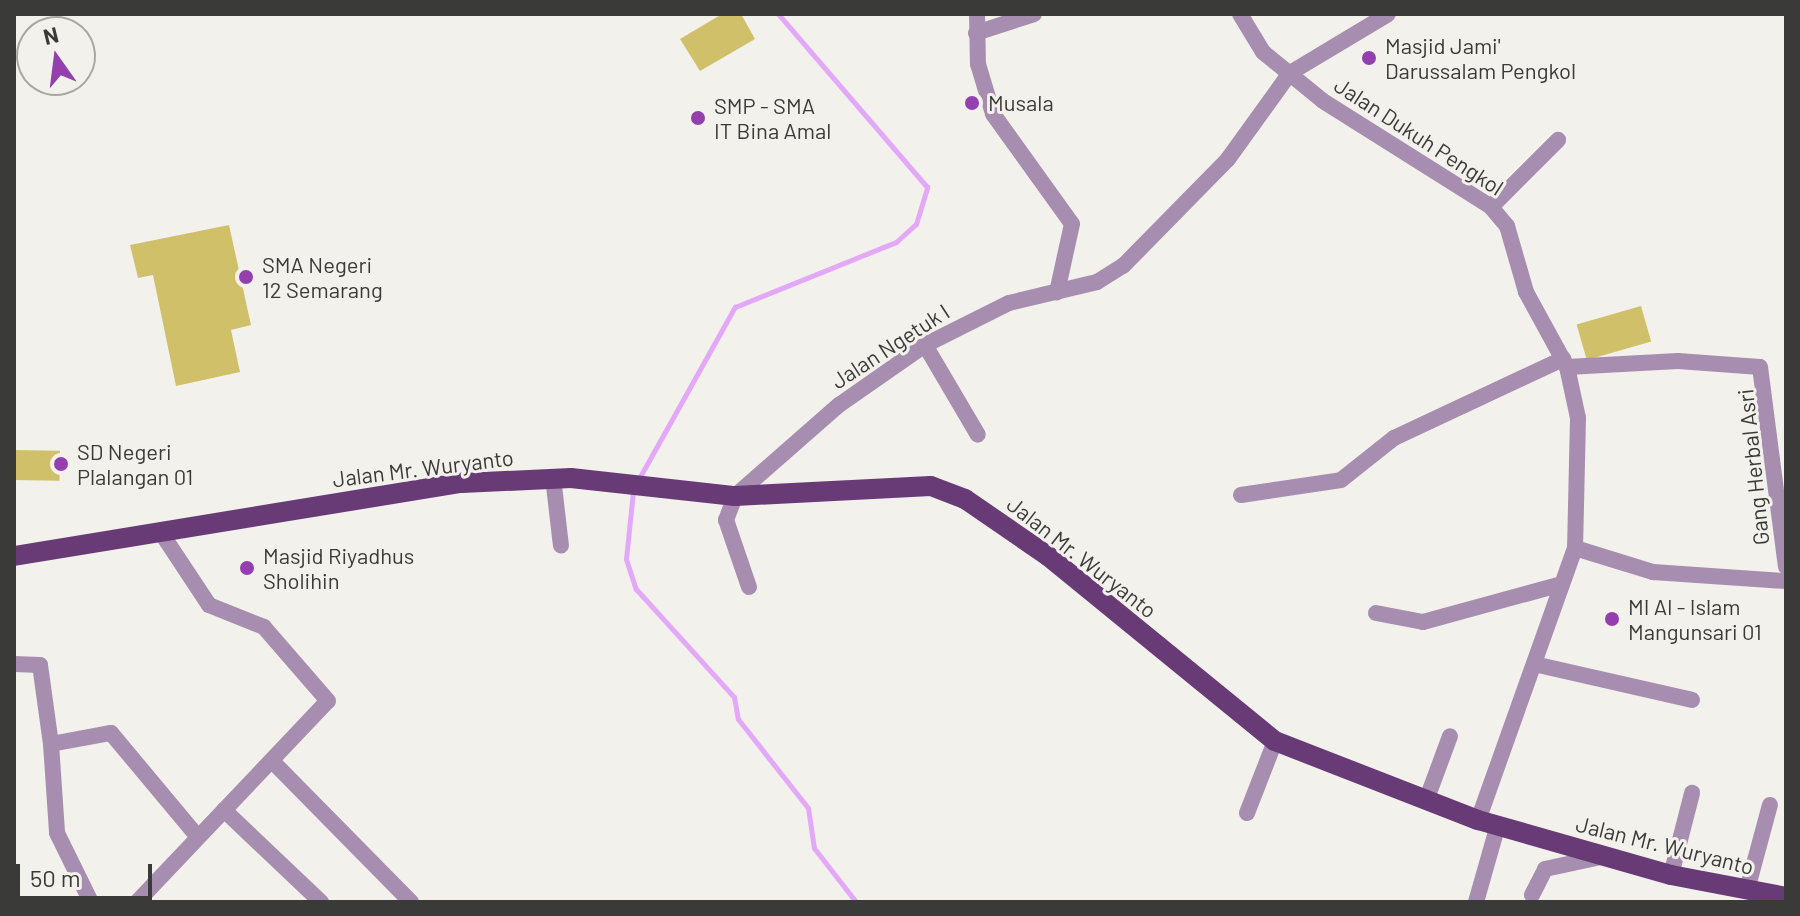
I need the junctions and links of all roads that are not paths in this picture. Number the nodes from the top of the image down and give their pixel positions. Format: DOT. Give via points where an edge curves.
graph roads {
  1 [pos="977,14"];
  2 [pos="1034,14"];
  3 [pos="1240,14"];
  4 [pos="1388,14"];
  5 [pos="976,33"];
  6 [pos="1290,73"];
  7 [pos="1558,140"];
  8 [pos="1491,207"];
  9 [pos="1057,292"];
  10 [pos="925,345"];
  11 [pos="1565,363"];
  12 [pos="978,435"];
  13 [pos="553,477"];
  14 [pos="1783,491"];
  15 [pos="1241,495"];
  16 [pos="735,496"];
  17 [pos="162,534"];
  18 [pos="561,546"];
  19 [pos="1575,548"];
  20 [pos="14,556"];
  21 [pos="1786,566"];
  22 [pos="1786,581"];
  23 [pos="1562,584"];
  24 [pos="749,587"];
  25 [pos="1376,613"];
  26 [pos="14,664"];
  27 [pos="1534,664"];
  28 [pos="1692,700"];
  29 [pos="1450,736"];
  30 [pos="1275,741"];
  31 [pos="51,744"];
  32 [pos="273,762"];
  33 [pos="1692,793"];
  34 [pos="1426,801"];
  35 [pos="1770,805"];
  36 [pos="224,810"];
  37 [pos="1247,813"];
  38 [pos="1488,822"];
  39 [pos="197,836"];
  40 [pos="1600,857"];
  41 [pos="1671,875"];
  42 [pos="1747,890"];
  43 [pos="1532,895"];
  44 [pos="1786,897"];
  45 [pos="91,902"];
  46 [pos="137,902"];
  47 [pos="321,902"];
  48 [pos="411,902"];
  49 [pos="1476,902"];
  1 -- 5 [label="street"];
  2 -- 5 [label="street"];
  3 -- 6 [label="street, Jalan Dukuh Pengkol" via="1263,52"];
  4 -- 6 [label="street"];
  5 -- 9 [label="street" via="993,114 1072,224"];
  6 -- 8 [label="street, Jalan Dukuh Pengkol"];
  6 -- 9 [label="street, Jalan Ngetuk I" via="1228,159 1143,251 1097,282"];
  7 -- 8 [label="street"];
  8 -- 11 [label="street, Jalan Dukuh Pengkol" via="1507,226 1526,292"];
  9 -- 10 [label="street, Jalan Ngetuk I" via="1009,303"];
  10 -- 12 [label="street"];
  10 -- 16 [label="street, Jalan Ngetuk I" via="839,405"];
  11 -- 14 [label="street, Gang Herbal Asri" via="1678,361 1760,367"];
  11 -- 15 [label="street" via="1394,438 1341,480"];
  11 -- 19 [label="street, Jalan Dukuh Pengkol" via="1578,418"];
  13 -- 16 [label="main road, Jalan Mr. Wuryanto"];
  13 -- 17 [label="main road, Jalan Mr. Wuryanto" via="447,485"];
  13 -- 18 [label="street"];
  14 -- 21 [label="street, Gang Herbal Asri"];
  16 -- 24 [label="street" via="726,520"];
  16 -- 30 [label="main road, Jalan Mr. Wuryanto" via="903,483 950,491 1048,556"];
  17 -- 20 [label="main road, Jalan Mr. Wuryanto"];
  17 -- 32 [label="street" via="209,605 264,627 328,701"];
  19 -- 22 [label="street, Gang Herbal Asri" via="1653,572"];
  19 -- 23 [label="street, Jalan Dukuh Pengkol"];
  23 -- 25 [label="street" via="1423,622"];
  23 -- 27 [label="street, Jalan Dukuh Pengkol"];
  26 -- 31 [label="street" via="40,665"];
  27 -- 28 [label="street"];
  27 -- 38 [label="street, Jalan Dukuh Pengkol"];
  29 -- 34 [label="street"];
  30 -- 34 [label="main road, Jalan Mr. Wuryanto"];
  30 -- 37 [label="street"];
  31 -- 39 [label="street" via="111,733"];
  31 -- 45 [label="street" via="57,833"];
  32 -- 36 [label="street"];
  32 -- 48 [label="street"];
  33 -- 41 [label="street"];
  34 -- 38 [label="main road, Jalan Mr. Wuryanto"];
  35 -- 42 [label="street"];
  36 -- 39 [label="street"];
  36 -- 47 [label="street"];
  38 -- 40 [label="main road, Jalan Mr. Wuryanto"];
  38 -- 49 [label="street, Jalan Dukuh Pengkol"];
  39 -- 46 [label="street"];
  40 -- 41 [label="main road, Jalan Mr. Wuryanto"];
  40 -- 43 [label="street" via="1545,869"];
  41 -- 42 [label="main road, Jalan Mr. Wuryanto"];
  42 -- 44 [label="main road, Jalan Mr. Wuryanto"];
}
